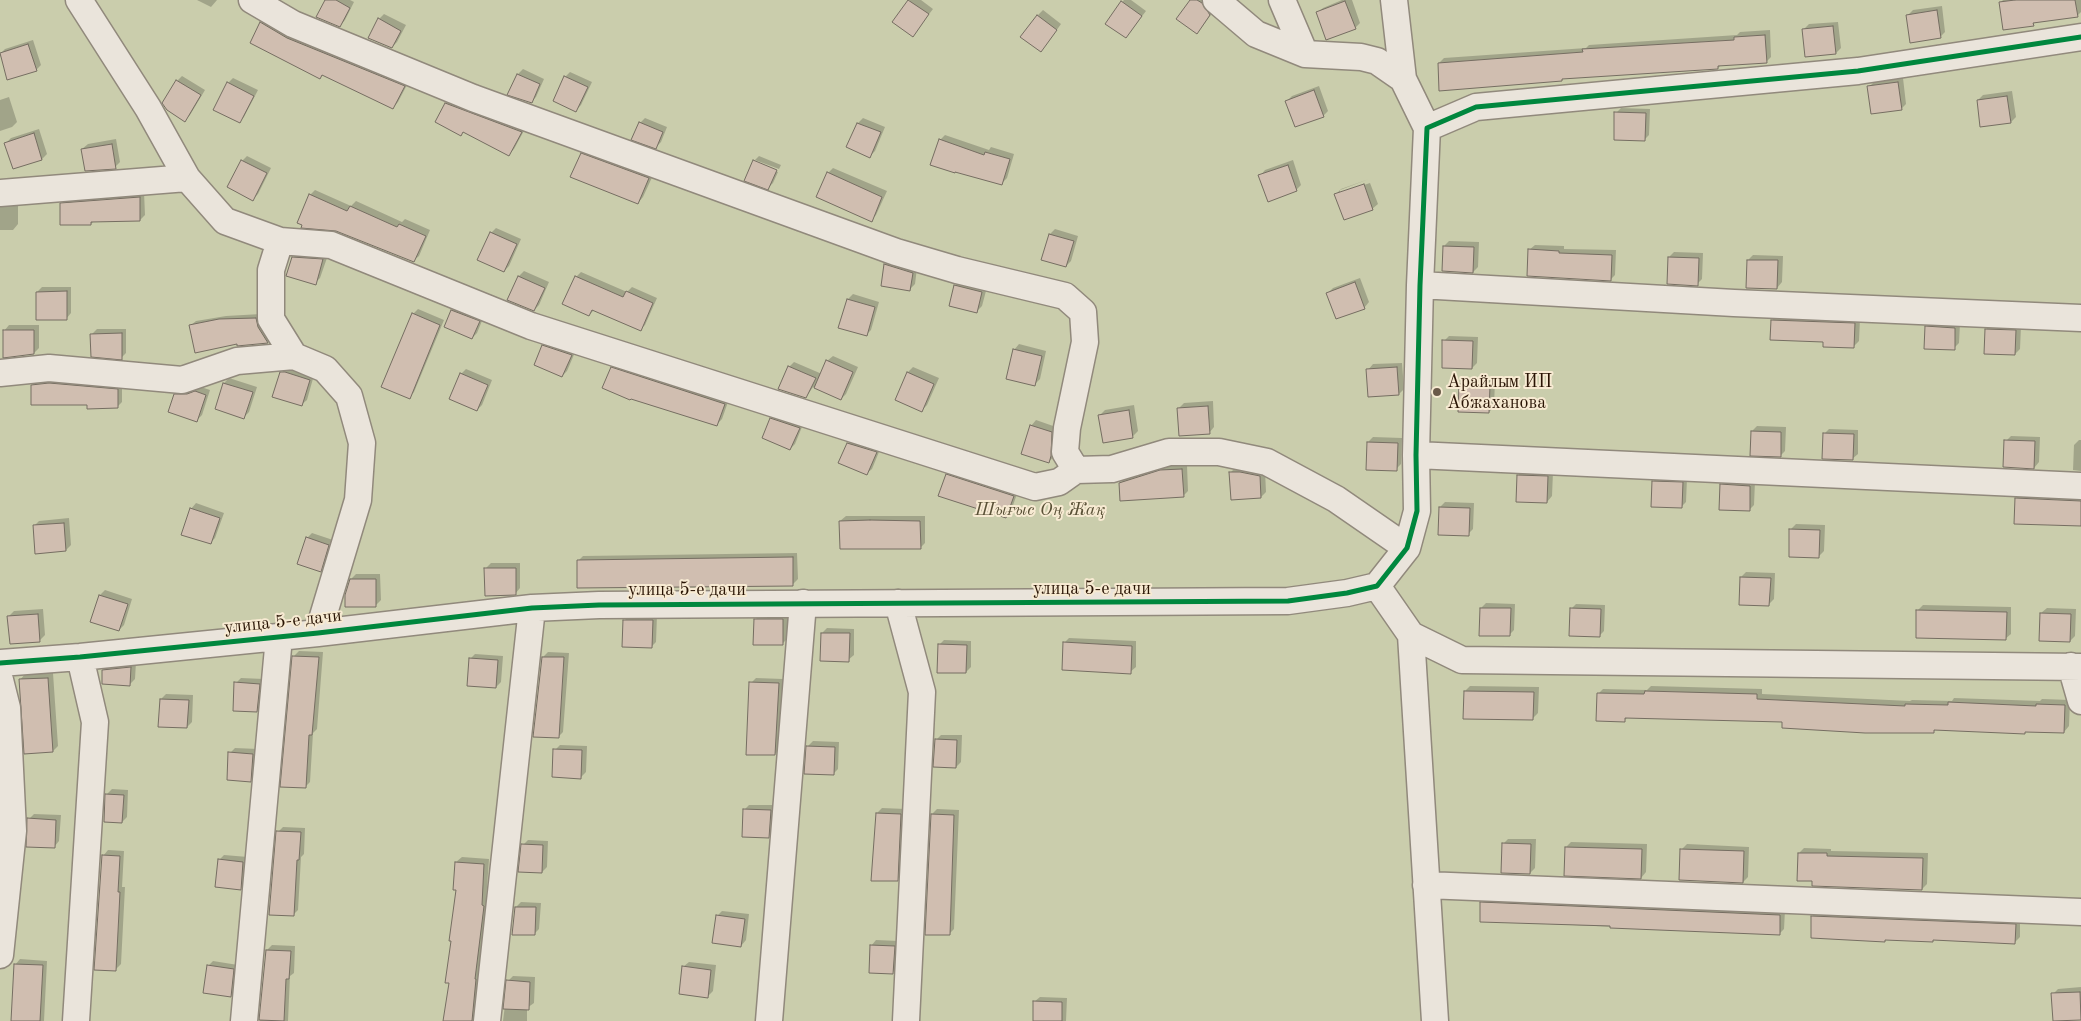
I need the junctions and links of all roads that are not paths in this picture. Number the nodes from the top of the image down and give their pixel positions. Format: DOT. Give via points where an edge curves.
graph roads {
  1 [pos="79,0"];
  2 [pos="252,0"];
  3 [pos="1216,0"];
  4 [pos="1282,0"];
  5 [pos="1394,0"];
  6 [pos="2081,37"];
  7 [pos="1305,54"];
  8 [pos="1403,80"];
  9 [pos="1427,128"];
  10 [pos="187,178"];
  11 [pos="0,193"];
  12 [pos="280,241"];
  13 [pos="1420,285"];
  14 [pos="2081,318"];
  15 [pos="294,356"];
  16 [pos="0,373"];
  17 [pos="1416,455"];
  18 [pos="1076,470"];
  19 [pos="2081,486"];
  20 [pos="1407,548"];
  21 [pos="1377,586"];
  22 [pos="802,603"];
  23 [pos="898,603"];
  24 [pos="532,608"];
  25 [pos="318,633"];
  26 [pos="1411,635"];
  27 [pos="279,636"];
  28 [pos="80,657"];
  29 [pos="0,663"];
  30 [pos="2076,667"];
  31 [pos="0,680"];
  32 [pos="2081,701"];
  33 [pos="1426,885"];
  34 [pos="2081,912"];
  35 [pos="0,956"];
  36 [pos="76,1021"];
  37 [pos="244,1021"];
  38 [pos="487,1021"];
  39 [pos="770,1021"];
  40 [pos="906,1021"];
  41 [pos="1435,1021"];
  1 -- 10 [label="street" via="148,108"];
  2 -- 18 [label="street" via="293,24 473,98 868,242 957,270 1065,296 1083,312 1085,342 1065,452"];
  3 -- 7 [label="street" via="1256,34"];
  4 -- 7 [label="street"];
  5 -- 8 [label="street"];
  6 -- 9 [label="street" via="1858,70 1476,107"];
  7 -- 8 [label="street" via="1377,61"];
  8 -- 9 [label="street"];
  9 -- 13 [label="street"];
  10 -- 11 [label="street"];
  10 -- 12 [label="street" via="225,221"];
  12 -- 15 [label="street" via="271,270 271,319"];
  12 -- 18 [label="street" via="331,245 531,326 1035,487 1059,482"];
  13 -- 14 [label="street"];
  13 -- 17 [label="street"];
  15 -- 16 [label="street" via="237,361 182,380 49,368"];
  15 -- 25 [label="street" via="325,369 349,396 362,443 358,500"];
  17 -- 19 [label="street"];
  17 -- 20 [label="street" via="1417,511"];
  18 -- 20 [label="street" via="1112,469 1169,452 1219,452 1267,462 1336,499"];
  20 -- 21 [label="street"];
  21 -- 23 [label="street, улица 5-е дачи" via="1288,601"];
  21 -- 26 [label="street"];
  22 -- 23 [label="street, улица 5-е дачи"];
  22 -- 24 [label="street, улица 5-е дачи"];
  22 -- 39 [label="street"];
  23 -- 40 [label="street" via="922,692"];
  24 -- 25 [label="street, улица 5-е дачи"];
  24 -- 38 [label="street"];
  25 -- 27 [label="street, улица 5-е дачи"];
  26 -- 30 [label="street" via="1462,660"];
  26 -- 33 [label="street"];
  27 -- 28 [label="street, улица 5-е дачи"];
  27 -- 37 [label="street"];
  28 -- 29 [label="street, улица 5-е дачи"];
  28 -- 36 [label="street" via="95,722"];
  30 -- 32 [label="street"];
  31 -- 35 [label="street" via="7,708 13,832"];
  33 -- 34 [label="street"];
  33 -- 41 [label="street"];
}
